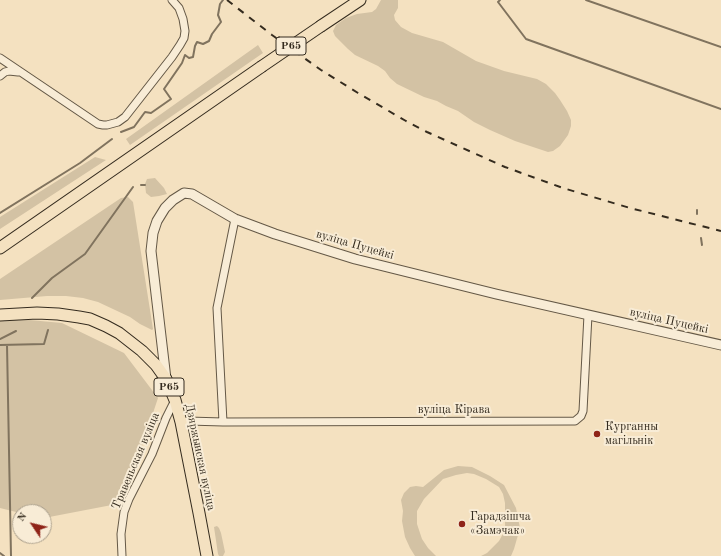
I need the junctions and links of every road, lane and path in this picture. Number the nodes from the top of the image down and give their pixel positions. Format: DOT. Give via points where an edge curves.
graph roads {
  1 [pos="172,0"];
  2 [pos="360,0"];
  3 [pos="0,58"];
  4 [pos="20,72"];
  5 [pos="0,76"];
  6 [pos="236,218"];
  7 [pos="0,248"];
  8 [pos="2,314"];
  9 [pos="588,315"];
  10 [pos="721,345"];
  11 [pos="166,379"];
  12 [pos="175,400"];
  13 [pos="181,422"];
  14 [pos="223,422"];
  15 [pos="122,556"];
  16 [pos="207,556"];
  1 -- 4 [label="street" via="179,8 183,19 184,38 125,117 118,122 98,124"];
  2 -- 7 [label="main road, Р65, bridge"];
  3 -- 4 [label="street"];
  4 -- 5 [label="street" via="9,71"];
  6 -- 9 [label="street, вуліца Пуцейкі" via="285,238 355,259"];
  6 -- 11 [label="street, вуліца Пуцейкі" via="192,194 184,194 173,200 157,220 151,251"];
  6 -- 14 [label="street" via="217,308"];
  8 -- 11 [label="main road, Дзяржынская вуліца / Р65" via="58,314 90,319 106,326 142,351"];
  9 -- 10 [label="street, вуліца Пуцейкі"];
  9 -- 14 [label="street, вуліца Кірава" via="583,411 575,421"];
  11 -- 12 [label="main road, Дзяржынская вуліца / Р65"];
  12 -- 13 [label="main road, Дзяржынская вуліца / Р65"];
  12 -- 15 [label="street, Травеньская вуліца" via="124,512"];
  13 -- 14 [label="street, вуліца Кірава"];
  13 -- 16 [label="main road, Дзяржынская вуліца / Р65"];
}
